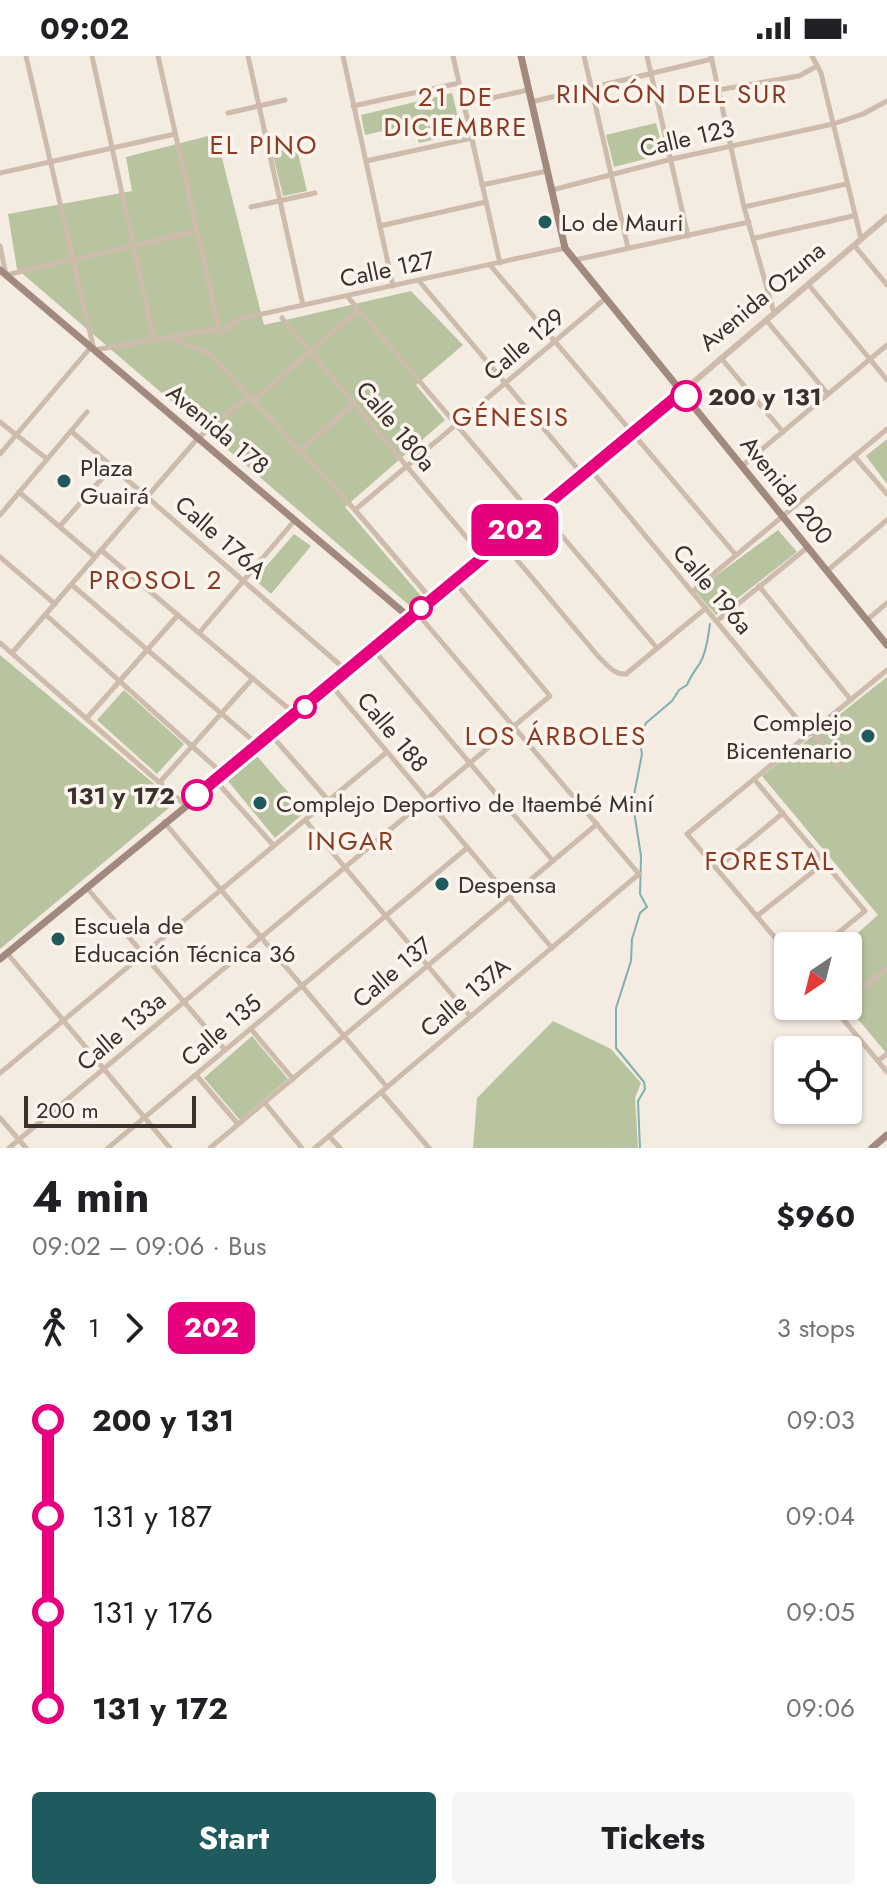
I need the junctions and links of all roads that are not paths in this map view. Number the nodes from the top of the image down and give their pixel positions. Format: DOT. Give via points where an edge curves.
graph roads {
  1 [pos="26,56"];
  2 [pos="92,56"];
  3 [pos="158,56"];
  4 [pos="248,56"];
  5 [pos="343,56"];
  6 [pos="453,56"];
  7 [pos="521,56"];
  8 [pos="584,56"];
  9 [pos="647,56"];
  10 [pos="812,56"];
  11 [pos="711,57"];
  12 [pos="817,66"];
  13 [pos="651,72"];
  14 [pos="459,83"];
  15 [pos="591,87"];
  16 [pos="528,90"];
  17 [pos="718,90"];
  18 [pos="285,100"];
  19 [pos="887,101"];
  20 [pos="531,102"];
  21 [pos="464,104"];
  22 [pos="259,106"];
  23 [pos="353,106"];
  24 [pos="228,113"];
  25 [pos="833,124"];
  26 [pos="175,134"];
  27 [pos="472,138"];
  28 [pos="731,147"];
  29 [pos="113,148"];
  30 [pos="672,159"];
  31 [pos="366,161"];
  32 [pos="49,162"];
  33 [pos="547,171"];
  34 [pos="0,173"];
  35 [pos="611,175"];
  36 [pos="846,184"];
  37 [pos="482,185"];
  38 [pos="551,190"];
  39 [pos="315,193"];
  40 [pos="280,201"];
  41 [pos="486,202"];
  42 [pos="251,207"];
  43 [pos="744,207"];
  44 [pos="853,216"];
  45 [pos="887,217"];
  46 [pos="749,222"];
  47 [pos="380,226"];
  48 [pos="197,231"];
  49 [pos="688,236"];
  50 [pos="755,238"];
  51 [pos="861,239"];
  52 [pos="134,245"];
  53 [pos="854,245"];
  54 [pos="0,246"];
  55 [pos="565,248"];
  56 [pos="628,248"];
  57 [pos="72,259"];
  58 [pos="575,260"];
  59 [pos="500,263"];
  60 [pos="490,265"];
  61 [pos="3,272"];
  62 [pos="419,281"];
  63 [pos="808,284"];
  64 [pos="887,285"];
  65 [pos="393,286"];
  66 [pos="347,296"];
  67 [pos="606,298"];
  68 [pos="303,305"];
  69 [pos="358,309"];
  70 [pos="774,313"];
  71 [pos="282,318"];
  72 [pos="766,320"];
  73 [pos="221,333"];
  74 [pos="170,337"];
  75 [pos="154,340"];
  76 [pos="555,342"];
  77 [pos="887,345"];
  78 [pos="92,348"];
  79 [pos="310,352"];
  80 [pos="721,358"];
  81 [pos="870,359"];
  82 [pos="887,380"];
  83 [pos="505,383"];
  84 [pos="682,392"];
  85 [pos="828,394"];
  86 [pos="251,398"];
  87 [pos="354,404"];
  88 [pos="87,412"];
  89 [pos="0,422"];
  90 [pos="456,424"];
  91 [pos="887,429"];
  92 [pos="71,431"];
  93 [pos="783,432"];
  94 [pos="632,433"];
  95 [pos="16,434"];
  96 [pos="198,438"];
  97 [pos="300,451"];
  98 [pos="0,454"];
  99 [pos="854,456"];
  100 [pos="47,459"];
  101 [pos="406,466"];
  102 [pos="742,466"];
  103 [pos="112,467"];
  104 [pos="586,472"];
  105 [pos="19,492"];
  106 [pos="887,494"];
  107 [pos="147,497"];
  108 [pos="355,510"];
  109 [pos="537,512"];
  110 [pos="0,515"];
  111 [pos="783,516"];
  112 [pos="295,520"];
  113 [pos="887,520"];
  114 [pos="60,526"];
  115 [pos="502,541"];
  116 [pos="808,547"];
  117 [pos="101,550"];
  118 [pos="736,555"];
  119 [pos="0,557"];
  120 [pos="95,557"];
  121 [pos="483,557"];
  122 [pos="827,571"];
  123 [pos="243,581"];
  124 [pos="454,581"];
  125 [pos="72,585"];
  126 [pos="759,586"];
  127 [pos="692,592"];
  128 [pos="432,600"];
  129 [pos="887,603"];
  130 [pos="55,604"];
  131 [pos="706,608"];
  132 [pos="46,615"];
  133 [pos="178,615"];
  134 [pos="413,615"];
  135 [pos="867,620"];
  136 [pos="717,621"];
  137 [pos="199,633"];
  138 [pos="0,643"];
  139 [pos="887,645"];
  140 [pos="657,648"];
  141 [pos="373,649"];
  142 [pos="147,650"];
  143 [pos="12,653"];
  144 [pos="887,670"];
  145 [pos="347,671"];
  146 [pos="253,678"];
  147 [pos="120,681"];
  148 [pos="331,685"];
  149 [pos="851,700"];
  150 [pos="221,714"];
  151 [pos="296,715"];
  152 [pos="87,718"];
  153 [pos="513,725"];
  154 [pos="810,732"];
  155 [pos="272,736"];
  156 [pos="258,745"];
  157 [pos="192,746"];
  158 [pos="387,752"];
  159 [pos="469,762"];
  160 [pos="842,769"];
  161 [pos="223,774"];
  162 [pos="754,779"];
  163 [pos="215,780"];
  164 [pos="160,782"];
  165 [pos="426,799"];
  166 [pos="329,801"];
  167 [pos="185,805"];
  168 [pos="783,813"];
  169 [pos="305,820"];
  170 [pos="164,822"];
  171 [pos="597,824"];
  172 [pos="274,846"];
  173 [pos="467,848"];
  174 [pos="553,861"];
  175 [pos="824,863"];
  176 [pos="344,867"];
  177 [pos="717,868"];
  178 [pos="87,888"];
  179 [pos="220,890"];
  180 [pos="509,898"];
  181 [pos="386,916"];
  182 [pos="757,916"];
  183 [pos="839,932"];
  184 [pos="774,936"];
  185 [pos="261,938"];
  186 [pos="552,948"];
  187 [pos="143,952"];
  188 [pos="7,953"];
  189 [pos="0,959"];
  190 [pos="427,966"];
  191 [pos="887,968"];
  192 [pos="302,986"];
  193 [pos="862,989"];
  194 [pos="184,1002"];
  195 [pos="470,1016"];
  196 [pos="62,1020"];
  197 [pos="844,1020"];
  198 [pos="251,1029"];
  199 [pos="344,1036"];
  200 [pos="225,1050"];
  201 [pos="887,1054"];
  202 [pos="878,1061"];
  203 [pos="104,1069"];
  204 [pos="887,1072"];
  205 [pos="0,1073"];
  206 [pos="196,1075"];
  207 [pos="293,1079"];
  208 [pos="387,1087"];
  209 [pos="381,1092"];
  210 [pos="264,1102"];
  211 [pos="0,1118"];
  212 [pos="145,1118"];
  213 [pos="238,1124"];
  214 [pos="329,1136"];
  215 [pos="886,1139"];
  216 [pos="19,1140"];
  217 [pos="9,1148"];
  218 [pos="26,1148"];
  219 [pos="108,1148"];
  220 [pos="170,1148"];
  221 [pos="210,1148"];
  222 [pos="302,1148"];
  223 [pos="315,1148"];
  224 [pos="340,1148"];
  225 [pos="429,1148"];
  226 [pos="872,1148"];
  1 -- 32 [label="street"];
  2 -- 29 [label="street"];
  3 -- 26 [label="street"];
  4 -- 22 [label="street"];
  5 -- 23 [label="street"];
  6 -- 14 [label="street"];
  7 -- 16 [label="main road"];
  8 -- 15 [label="street"];
  9 -- 13 [label="street"];
  10 -- 12 [label="street"];
  11 -- 13 [label="street"];
  11 -- 17 [label="street"];
  12 -- 17 [label="street" via="799,76"];
  12 -- 25 [label="street"];
  13 -- 15 [label="street"];
  13 -- 30 [label="street"];
  14 -- 21 [label="street"];
  14 -- 23 [label="street"];
  15 -- 20 [label="street"];
  15 -- 35 [label="street"];
  16 -- 20 [label="main road"];
  16 -- 21 [label="street"];
  17 -- 28 [label="street"];
  18 -- 22 [label="street"];
  19 -- 25 [label="street, Calle 123"];
  20 -- 33 [label="main road"];
  21 -- 27 [label="street"];
  22 -- 24 [label="street"];
  22 -- 40 [label="street"];
  23 -- 31 [label="street"];
  25 -- 28 [label="street, Calle 123"];
  25 -- 36 [label="street"];
  26 -- 29 [label="street"];
  26 -- 48 [label="street"];
  27 -- 31 [label="street"];
  27 -- 37 [label="street"];
  28 -- 30 [label="street, Calle 123"];
  28 -- 43 [label="street"];
  29 -- 32 [label="street"];
  29 -- 52 [label="street"];
  30 -- 35 [label="street, Calle 123"];
  30 -- 49 [label="street"];
  31 -- 47 [label="street"];
  32 -- 34 [label="street"];
  32 -- 57 [label="street"];
  33 -- 37 [label="street"];
  33 -- 38 [label="main road"];
  35 -- 38 [label="street, Calle 123"];
  35 -- 56 [label="street"];
  36 -- 43 [label="street"];
  36 -- 44 [label="street"];
  37 -- 41 [label="street"];
  38 -- 55 [label="main road"];
  39 -- 40 [label="street"];
  40 -- 42 [label="street"];
  40 -- 68 [label="street"];
  41 -- 47 [label="street"];
  41 -- 59 [label="street"];
  43 -- 46 [label="street"];
  44 -- 50 [label="street"];
  44 -- 51 [label="street"];
  45 -- 51 [label="street, Avenida Ozuna"];
  46 -- 49 [label="street"];
  46 -- 50 [label="street"];
  47 -- 65 [label="street"];
  48 -- 52 [label="street"];
  48 -- 74 [label="street" via="219,329"];
  49 -- 56 [label="street"];
  50 -- 70 [label="street"];
  51 -- 53 [label="street, Avenida Ozuna"];
  52 -- 57 [label="street"];
  52 -- 75 [label="street"];
  53 -- 63 [label="street, Avenida Ozuna"];
  53 -- 64 [label="street"];
  54 -- 61 [label="street"];
  55 -- 58 [label="main road, Avenida 200"];
  55 -- 59 [label="street, Calle 127"];
  56 -- 58 [label="street"];
  57 -- 61 [label="street"];
  57 -- 78 [label="street"];
  58 -- 67 [label="main road, Avenida 200"];
  59 -- 60 [label="street, Calle 127"];
  60 -- 62 [label="street, Calle 127"];
  60 -- 76 [label="street"];
  61 -- 78 [label="main road, Avenida 178"];
  62 -- 65 [label="street, Calle 127"];
  62 -- 83 [label="street, Calle 196a"];
  63 -- 70 [label="street, Avenida Ozuna"];
  63 -- 81 [label="street"];
  65 -- 66 [label="street, Calle 127"];
  66 -- 68 [label="street, Calle 127"];
  66 -- 69 [label="street"];
  67 -- 76 [label="street, Calle 129"];
  67 -- 84 [label="main road, Avenida 200"];
  68 -- 73 [label="street, Calle 127" via="239,319"];
  69 -- 79 [label="street"];
  69 -- 90 [label="street"];
  70 -- 72 [label="street, Avenida Ozuna"];
  71 -- 79 [label="street, Calle 180a"];
  72 -- 80 [label="street, Avenida Ozuna"];
  72 -- 85 [label="street"];
  74 -- 75 [label="street"];
  74 -- 86 [label="street" via="210,354"];
  75 -- 78 [label="street"];
  76 -- 83 [label="street, Calle 129"];
  76 -- 94 [label="street"];
  77 -- 81 [label="street"];
  78 -- 95 [label="street"];
  78 -- 96 [label="main road, Avenida 178"];
  79 -- 86 [label="street"];
  79 -- 87 [label="street, Calle 180a"];
  80 -- 84 [label="street, Avenida Ozuna"];
  80 -- 93 [label="street"];
  81 -- 82 [label="street"];
  81 -- 85 [label="street"];
  83 -- 90 [label="street, Calle 129"];
  83 -- 104 [label="street, Calle 196a"];
  84 -- 94 [label="main road, Avenida Ozuna"];
  84 -- 102 [label="main road, Avenida 200"];
  85 -- 93 [label="street"];
  86 -- 96 [label="street"];
  86 -- 97 [label="street"];
  87 -- 97 [label="street"];
  87 -- 101 [label="street, Calle 180a"];
  88 -- 92 [label="street"];
  89 -- 95 [label="street"];
  90 -- 101 [label="street, Calle 129"];
  90 -- 109 [label="street"];
  91 -- 99 [label="street"];
  92 -- 100 [label="street"];
  92 -- 103 [label="street, Calle 176A"];
  93 -- 102 [label="street"];
  94 -- 104 [label="main road, Avenida Ozuna"];
  94 -- 118 [label="street"];
  95 -- 98 [label="street"];
  95 -- 100 [label="street"];
  96 -- 107 [label="street"];
  96 -- 112 [label="main road, Avenida 178"];
  97 -- 108 [label="street"];
  99 -- 106 [label="street"];
  99 -- 111 [label="street"];
  100 -- 105 [label="street"];
  101 -- 108 [label="street, Calle 129"];
  101 -- 121 [label="street, Calle 180a"];
  102 -- 111 [label="main road, Avenida 200"];
  103 -- 107 [label="street, Calle 176A"];
  103 -- 114 [label="street"];
  104 -- 109 [label="main road, Avenida Ozuna"];
  104 -- 127 [label="street, Calle 196a"];
  105 -- 110 [label="street"];
  105 -- 114 [label="street"];
  107 -- 117 [label="street"];
  107 -- 123 [label="street, Calle 176A"];
  108 -- 128 [label="street"];
  109 -- 115 [label="main road, Avenida Ozuna"];
  109 -- 140 [label="street"];
  111 -- 116 [label="main road, Avenida 200"];
  111 -- 118 [label="street"];
  112 -- 123 [label="street"];
  112 -- 134 [label="main road, Avenida 178"];
  113 -- 122 [label="street"];
  114 -- 120 [label="street"];
  115 -- 121 [label="main road, Avenida Ozuna"];
  115 -- 140 [label="street" via="616,672 626,674"];
  116 -- 122 [label="main road, Avenida 200"];
  116 -- 126 [label="street"];
  117 -- 120 [label="street"];
  117 -- 133 [label="street"];
  118 -- 127 [label="street"];
  119 -- 130 [label="street"];
  120 -- 125 [label="street"];
  121 -- 124 [label="main road, Avenida Ozuna"];
  122 -- 135 [label="main road, Avenida 200"];
  123 -- 137 [label="street"];
  123 -- 145 [label="street, Calle 176A"];
  124 -- 128 [label="main road, Avenida Ozuna"];
  124 -- 153 [label="street, Calle 133a" via="550,696"];
  125 -- 130 [label="street"];
  125 -- 142 [label="street"];
  126 -- 136 [label="street"];
  126 -- 149 [label="street"];
  127 -- 131 [label="street, Calle 196a"];
  128 -- 134 [label="main road, Avenida Ozuna"];
  129 -- 135 [label="street"];
  130 -- 132 [label="street"];
  131 -- 136 [label="street, Calle 196a"];
  131 -- 140 [label="street"];
  132 -- 143 [label="street"];
  132 -- 147 [label="street"];
  133 -- 137 [label="street"];
  133 -- 142 [label="street"];
  134 -- 141 [label="main road, Avenida Ozuna"];
  134 -- 153 [label="street"];
  135 -- 139 [label="main road, Avenida 200"];
  136 -- 154 [label="street, Calle 196a"];
  137 -- 146 [label="street"];
  138 -- 143 [label="street"];
  141 -- 145 [label="main road, Avenida Ozuna"];
  141 -- 159 [label="street"];
  142 -- 147 [label="street"];
  142 -- 150 [label="street"];
  143 -- 152 [label="street"];
  144 -- 149 [label="street"];
  145 -- 148 [label="main road, Avenida Ozuna"];
  146 -- 150 [label="street"];
  146 -- 151 [label="street"];
  147 -- 152 [label="street"];
  147 -- 157 [label="street"];
  148 -- 151 [label="main road, Avenida Ozuna"];
  148 -- 158 [label="street, Calle 188"];
  149 -- 154 [label="street"];
  150 -- 156 [label="street"];
  150 -- 157 [label="street"];
  151 -- 155 [label="main road, Avenida Ozuna"];
  152 -- 164 [label="street"];
  153 -- 159 [label="street, Calle 133a"];
  153 -- 171 [label="street"];
  154 -- 160 [label="street, Calle 196a"];
  154 -- 162 [label="street"];
  155 -- 156 [label="main road, Avenida Ozuna"];
  155 -- 166 [label="street"];
  156 -- 161 [label="main road, Avenida Ozuna"];
  157 -- 161 [label="street"];
  157 -- 164 [label="street"];
  158 -- 165 [label="street, Calle 188"];
  158 -- 166 [label="street"];
  159 -- 165 [label="street, Calle 133a"];
  159 -- 174 [label="street"];
  161 -- 163 [label="main road, Avenida Ozuna"];
  162 -- 168 [label="street"];
  162 -- 177 [label="street" via="687,834"];
  163 -- 167 [label="main road, Avenida Ozuna"];
  163 -- 172 [label="street"];
  164 -- 167 [label="street"];
  165 -- 173 [label="street, Calle 188"];
  165 -- 176 [label="street, Calle 133a"];
  166 -- 169 [label="street"];
  167 -- 170 [label="main road, Avenida Ozuna"];
  168 -- 175 [label="street"];
  168 -- 177 [label="street"];
  169 -- 172 [label="street"];
  169 -- 176 [label="street"];
  170 -- 178 [label="main road, Avenida Ozuna"];
  170 -- 179 [label="street"];
  171 -- 174 [label="street, Calle 137"];
  171 -- 186 [label="street, Calle 137A" via="639,874"];
  172 -- 179 [label="street"];
  173 -- 180 [label="street, Calle 188"];
  173 -- 181 [label="street, Calle 135"];
  174 -- 180 [label="street, Calle 137"];
  175 -- 182 [label="street"];
  175 -- 183 [label="street" via="865,911"];
  176 -- 181 [label="street"];
  176 -- 185 [label="street, Calle 133a"];
  177 -- 182 [label="street"];
  178 -- 187 [label="street"];
  178 -- 188 [label="main road, Avenida Ozuna"];
  179 -- 185 [label="street"];
  179 -- 187 [label="street"];
  180 -- 186 [label="street, Calle 188"];
  180 -- 190 [label="street, Calle 137"];
  181 -- 190 [label="street"];
  181 -- 192 [label="street, Calle 135"];
  182 -- 184 [label="street"];
  185 -- 192 [label="street"];
  185 -- 194 [label="street, Calle 133a"];
  186 -- 195 [label="street, Calle 137A"];
  187 -- 194 [label="street"];
  187 -- 196 [label="street"];
  188 -- 189 [label="main road, Avenida Ozuna"];
  188 -- 196 [label="street"];
  190 -- 195 [label="street"];
  190 -- 199 [label="street, Calle 137"];
  191 -- 193 [label="street"];
  192 -- 198 [label="street, Calle 135"];
  192 -- 199 [label="street"];
  194 -- 200 [label="street"];
  194 -- 203 [label="street, Calle 133a"];
  195 -- 208 [label="street, Calle 137A"];
  196 -- 203 [label="street"];
  196 -- 205 [label="street"];
  197 -- 202 [label="street"];
  198 -- 200 [label="street, Calle 135"];
  198 -- 207 [label="street"];
  199 -- 207 [label="street, Calle 137"];
  199 -- 208 [label="street"];
  200 -- 206 [label="street, Calle 135"];
  201 -- 202 [label="street"];
  202 -- 204 [label="street"];
  203 -- 212 [label="street"];
  203 -- 216 [label="street, Calle 133a"];
  206 -- 212 [label="street, Calle 135"];
  206 -- 213 [label="street"];
  207 -- 210 [label="street, Calle 137"];
  208 -- 209 [label="street, Calle 137A"];
  209 -- 214 [label="street, Calle 137A"];
  209 -- 225 [label="street"];
  210 -- 213 [label="street, Calle 137"];
  210 -- 222 [label="street"];
  211 -- 216 [label="street"];
  212 -- 219 [label="street, Calle 135"];
  212 -- 220 [label="street"];
  213 -- 221 [label="street, Calle 137"];
  214 -- 223 [label="street, Calle 137A"];
  214 -- 224 [label="street"];
  215 -- 226 [label="main road"];
  216 -- 217 [label="street, Calle 133a"];
  216 -- 218 [label="street"];
}
